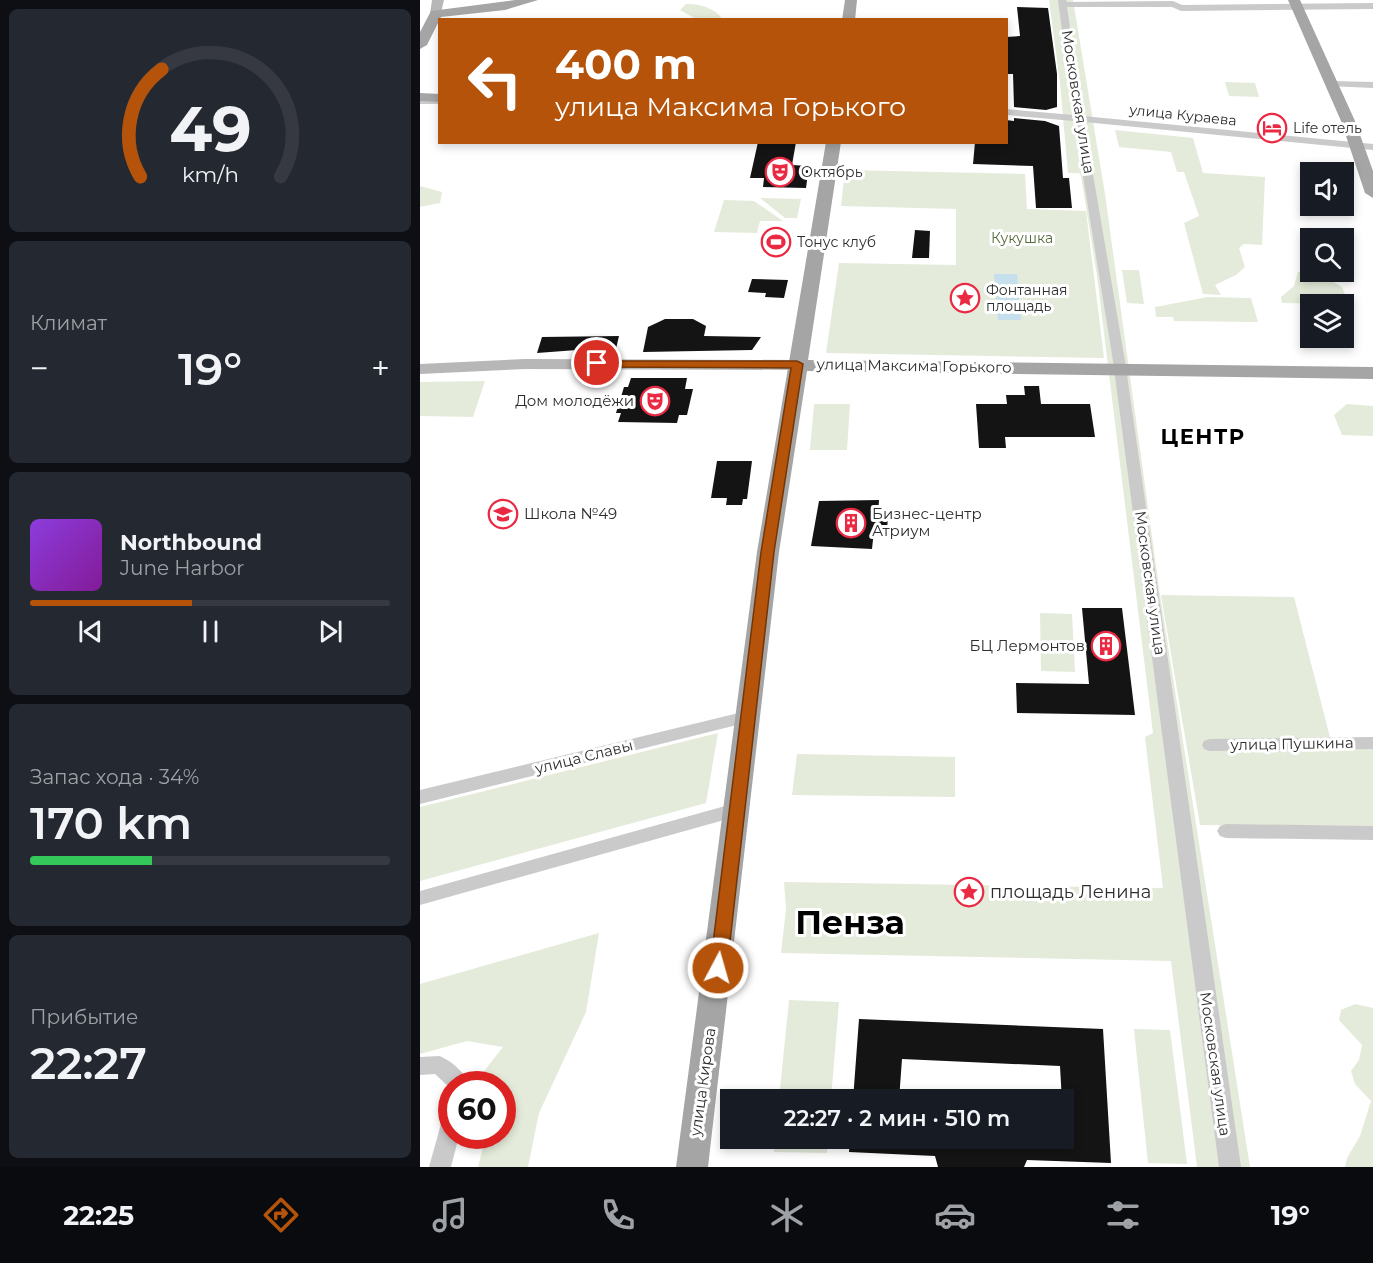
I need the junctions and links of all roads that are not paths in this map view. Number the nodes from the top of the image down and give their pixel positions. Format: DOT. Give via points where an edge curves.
graph roads {
  1 [pos="460,0"];
  2 [pos="489,0"];
  3 [pos="532,0"];
  4 [pos="851,0"];
  5 [pos="1062,2"];
  6 [pos="1296,4"];
  7 [pos="510,6"];
  8 [pos="1373,6"];
  9 [pos="438,8"];
  10 [pos="848,18"];
  11 [pos="421,42"];
  12 [pos="1332,84"];
  13 [pos="1373,85"];
  14 [pos="420,90"];
  15 [pos="438,91"];
  16 [pos="420,99"];
  17 [pos="438,99"];
  18 [pos="1008,112"];
  19 [pos="1079,118"];
  20 [pos="834,144"];
  21 [pos="1368,148"];
  22 [pos="1373,193"];
  23 [pos="797,364"];
  24 [pos="420,369"];
  25 [pos="1120,369"];
  26 [pos="1373,373"];
  27 [pos="747,717"];
  28 [pos="1373,743"];
  29 [pos="1210,745"];
  30 [pos="420,797"];
  31 [pos="736,810"];
  32 [pos="1226,831"];
  33 [pos="1373,833"];
  34 [pos="420,898"];
  35 [pos="420,1066"];
  36 [pos="445,1071"];
  37 [pos="445,1149"];
  38 [pos="440,1167"];
  39 [pos="692,1167"];
  40 [pos="1230,1167"];
  1 -- 9 [label="main road"];
  2 -- 7 [label="main road" via="494,5"];
  3 -- 7 [label="main road"];
  4 -- 10 [label="main road"];
  5 -- 6 [label="street" via="1130,9"];
  5 -- 19 [label="street, Московская улица"];
  6 -- 8 [label="street"];
  6 -- 12 [label="main road"];
  7 -- 9 [label="main road"];
  9 -- 11 [label="main road"];
  12 -- 13 [label="street"];
  12 -- 21 [label="main road"];
  14 -- 15 [label="main road"];
  16 -- 17 [label="main road"];
  18 -- 19 [label="street, улица Кураева"];
  19 -- 21 [label="street, улица Кураева"];
  19 -- 25 [label="street, Московская улица"];
  20 -- 23 [label="main road, улица Кирова"];
  21 -- 22 [label="main road"];
  23 -- 24 [label="main road, улица Максима Горького" via="536,364"];
  23 -- 25 [label="main road, улица Максима Горького"];
  23 -- 27 [label="main road, улица Кирова"];
  25 -- 26 [label="main road, улица Максима Горького"];
  25 -- 40 [label="street, Московская улица"];
  27 -- 30 [label="street, улица Славы"];
  27 -- 31 [label="main road, улица Кирова"];
  28 -- 29 [label="street, улица Пушкина"];
  31 -- 34 [label="street"];
  31 -- 39 [label="main road, улица Кирова"];
  32 -- 33 [label="street"];
  35 -- 36 [label="street" via="439,1065"];
  37 -- 38 [label="street"];
}
